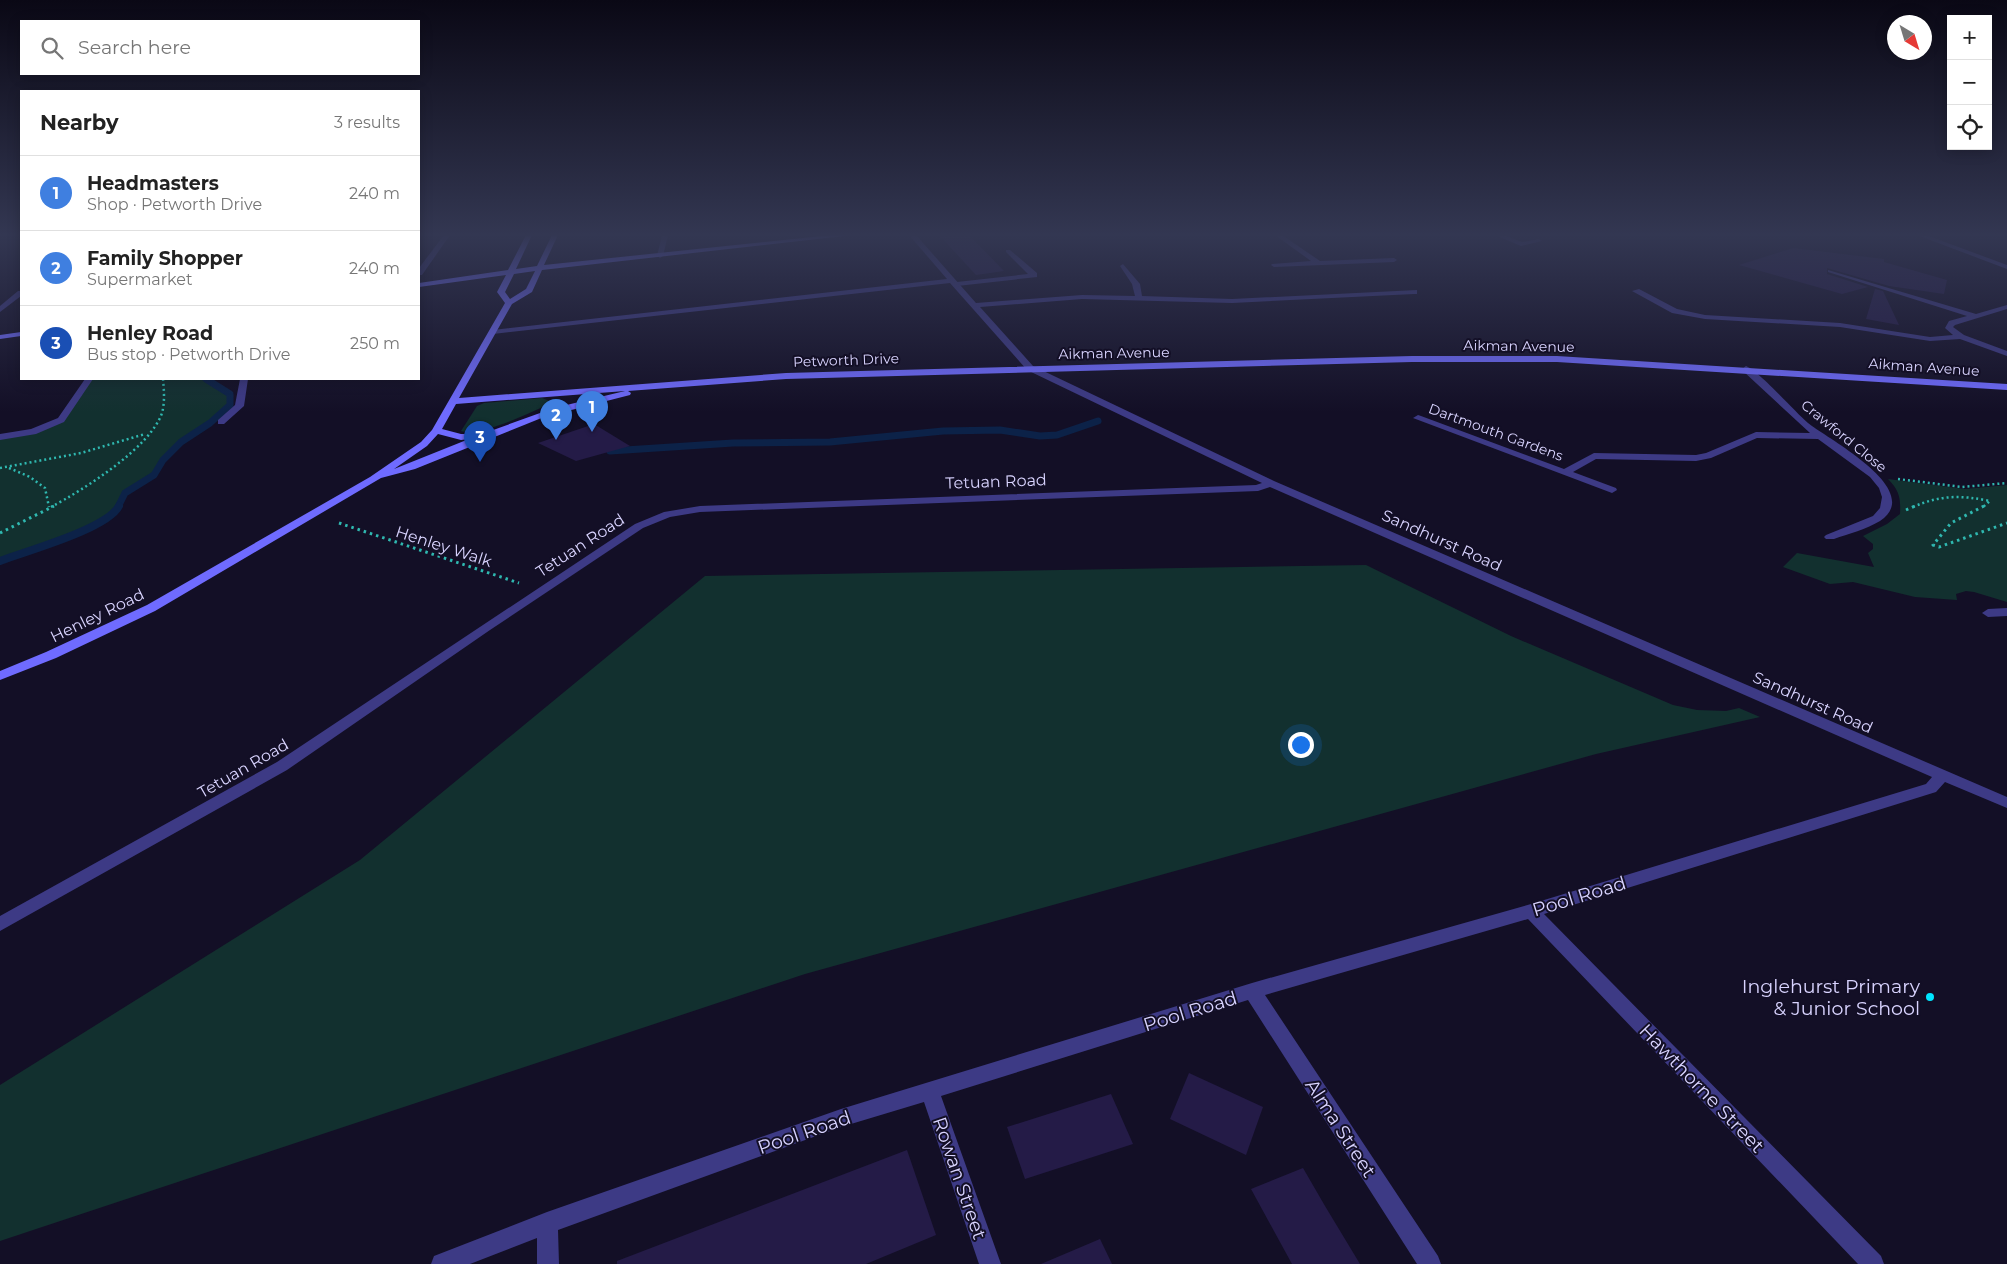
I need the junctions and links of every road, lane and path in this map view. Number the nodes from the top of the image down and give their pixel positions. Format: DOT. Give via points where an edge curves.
graph roads {
  1 [pos="20,294"];
  2 [pos="502,294"];
  3 [pos="523,294"];
  4 [pos="844,294"];
  5 [pos="965,294"];
  6 [pos="1138,294"];
  7 [pos="1374,294"];
  8 [pos="1642,294"];
  9 [pos="1903,294"];
  10 [pos="1139,298"];
  11 [pos="509,303"];
  12 [pos="974,304"];
  13 [pos="2007,307"];
  14 [pos="0,310"];
  15 [pos="1976,316"];
  16 [pos="493,332"];
  17 [pos="20,334"];
  18 [pos="0,337"];
  19 [pos="1961,337"];
  20 [pos="2007,354"];
  21 [pos="1030,368"];
  22 [pos="1746,370"];
  23 [pos="88,380"];
  24 [pos="162,380"];
  25 [pos="244,380"];
  26 [pos="664,386"];
  27 [pos="2007,387"];
  28 [pos="563,391"];
  29 [pos="454,401"];
  30 [pos="565,408"];
  31 [pos="1418,418"];
  32 [pos="222,422"];
  33 [pos="436,431"];
  34 [pos="147,434"];
  35 [pos="490,434"];
  36 [pos="1819,436"];
  37 [pos="0,437"];
  38 [pos="0,468"];
  39 [pos="8,468"];
  40 [pos="1565,472"];
  41 [pos="1874,475"];
  42 [pos="374,479"];
  43 [pos="1270,483"];
  44 [pos="2007,483"];
  45 [pos="1612,490"];
  46 [pos="49,508"];
  47 [pos="1886,508"];
  48 [pos="339,523"];
  49 [pos="2007,524"];
  50 [pos="0,533"];
  51 [pos="1830,537"];
  52 [pos="541,590"];
  53 [pos="2007,612"];
  54 [pos="1988,613"];
  55 [pos="0,676"];
  56 [pos="1942,775"];
  57 [pos="2007,804"];
  58 [pos="1531,911"];
  59 [pos="0,924"];
  60 [pos="1252,991"];
  61 [pos="930,1092"];
  62 [pos="547,1224"];
  63 [pos="442,1264"];
  64 [pos="548,1264"];
  65 [pos="990,1264"];
  66 [pos="1430,1264"];
  67 [pos="1873,1264"];
  1 -- 14 [label="street"];
  2 -- 11 [label="street"];
  3 -- 11 [label="street, Henley Road"];
  4 -- 16 [label="street"];
  5 -- 12 [label="street, Sandhurst Road"];
  6 -- 10 [label="street"];
  7 -- 10 [label="street" via="1213,302"];
  8 -- 19 [label="street" via="1675,311 1705,317 1840,325 1930,339"];
  9 -- 15 [label="street"];
  10 -- 12 [label="street" via="1082,297"];
  11 -- 16 [label="street, Henley Road"];
  12 -- 21 [label="street, Sandhurst Road"];
  13 -- 15 [label="street"];
  15 -- 19 [label="street" via="1952,323 1949,328"];
  16 -- 29 [label="street, Henley Road"];
  17 -- 18 [label="street"];
  19 -- 20 [label="street"];
  21 -- 22 [label="street, Aikman Avenue" via="1557,359"];
  21 -- 26 [label="street, Petworth Drive" via="786,376"];
  21 -- 43 [label="street, Sandhurst Road"];
  22 -- 27 [label="street, Aikman Avenue"];
  22 -- 36 [label="street, Crawford Close"];
  23 -- 37 [label="street" via="61,420 33,432"];
  24 -- 34 [label="path" via="164,402 159,420"];
  25 -- 32 [label="street" via="239,406"];
  26 -- 28 [label="street, Petworth Drive"];
  26 -- 30 [label="street, Petworth Drive"];
  28 -- 29 [label="street, Petworth Drive"];
  28 -- 30 [label="street"];
  29 -- 33 [label="street, Henley Road"];
  30 -- 35 [label="street, Petworth Drive"];
  31 -- 40 [label="street, Dartmouth Gardens"];
  33 -- 35 [label="street, Petworth Drive" via="461,437"];
  33 -- 42 [label="street, Henley Road" via="424,444"];
  34 -- 39 [label="path" via="81,453"];
  34 -- 46 [label="path" via="96,480"];
  35 -- 42 [label="street, Petworth Drive" via="412,468"];
  36 -- 40 [label="street, Dartmouth Gardens" via="1756,435 1696,458 1594,456"];
  36 -- 41 [label="street, Crawford Close"];
  38 -- 39 [label="path"];
  39 -- 46 [label="path" via="46,488"];
  40 -- 45 [label="street, Dartmouth Gardens"];
  41 -- 44 [label="path" via="1962,487"];
  41 -- 47 [label="street, Crawford Close" via="1888,497"];
  42 -- 55 [label="street, Henley Road" via="151,608"];
  43 -- 52 [label="street, Tetuan Road" via="1258,488 692,510 668,514 639,526"];
  43 -- 56 [label="street, Sandhurst Road"];
  46 -- 50 [label="path"];
  47 -- 49 [label="path" via="1904,511 1937,496 1990,501 1984,508 1946,528 1933,546 1939,548"];
  47 -- 51 [label="street" via="1877,518"];
  48 -- 52 [label="path, Henley Walk"];
  52 -- 59 [label="street, Tetuan Road" via="282,766"];
  53 -- 54 [label="street"];
  56 -- 57 [label="street, Sandhurst Road"];
  56 -- 58 [label="street, Pool Road" via="1932,788"];
  58 -- 60 [label="street, Pool Road"];
  58 -- 67 [label="street, Hawthorne Street"];
  60 -- 61 [label="street, Pool Road"];
  60 -- 66 [label="street, Alma Street"];
  61 -- 62 [label="street, Pool Road" via="842,1118"];
  61 -- 65 [label="street, Rowan Street"];
  62 -- 63 [label="street, Pool Road"];
  62 -- 64 [label="street"];
}
